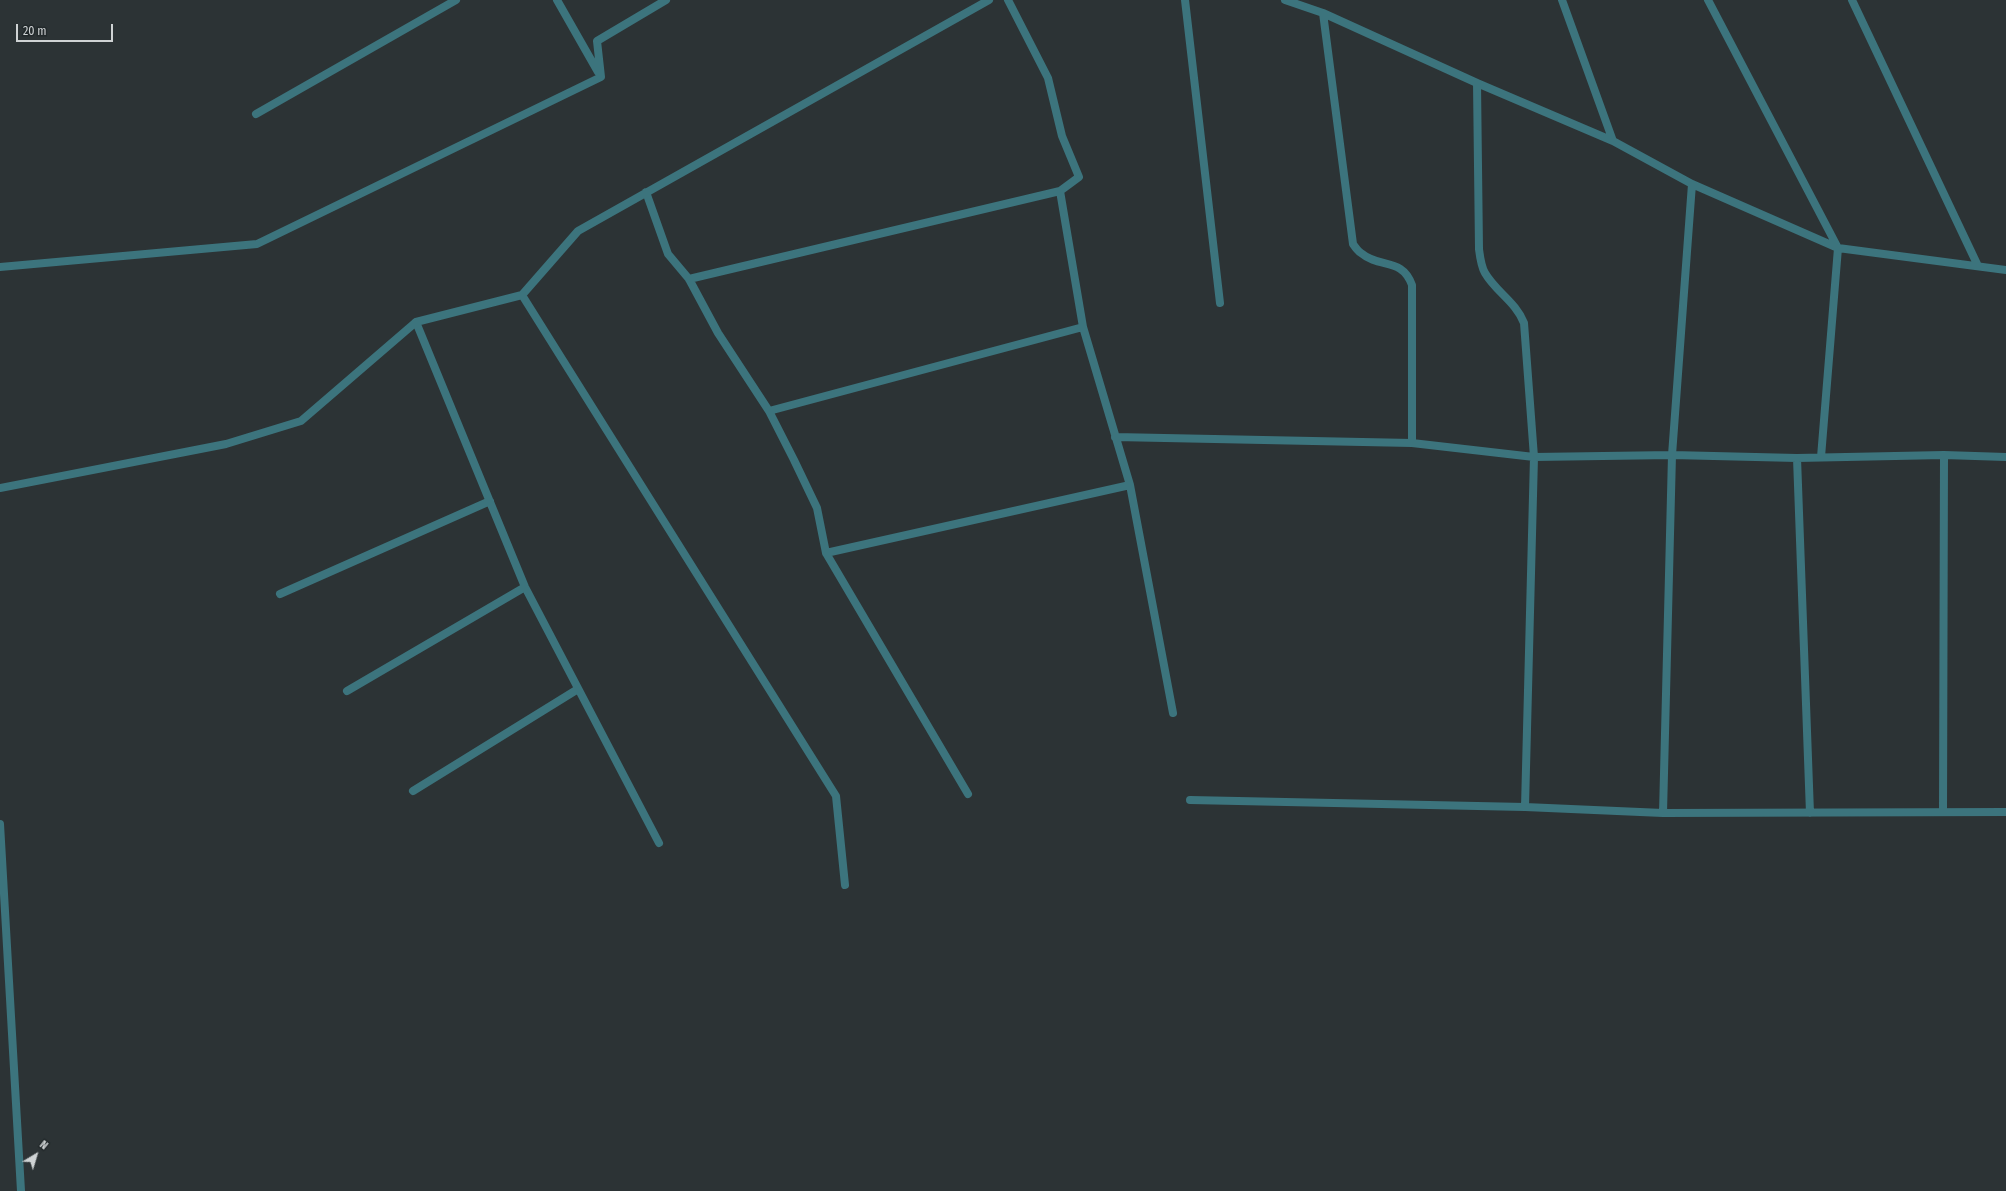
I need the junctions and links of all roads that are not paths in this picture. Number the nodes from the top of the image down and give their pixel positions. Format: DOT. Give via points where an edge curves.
graph roads {
  1 [pos="456,0"];
  2 [pos="557,0"];
  3 [pos="666,0"];
  4 [pos="989,0"];
  5 [pos="1008,0"];
  6 [pos="1185,0"];
  7 [pos="1284,0"];
  8 [pos="1562,0"];
  9 [pos="1708,0"];
  10 [pos="1852,0"];
  11 [pos="1323,13"];
  12 [pos="601,77"];
  13 [pos="1477,83"];
  14 [pos="256,114"];
  15 [pos="1613,141"];
  16 [pos="1692,184"];
  17 [pos="1060,191"];
  18 [pos="646,192"];
  19 [pos="1838,248"];
  20 [pos="1978,266"];
  21 [pos="0,267"];
  22 [pos="2006,270"];
  23 [pos="689,280"];
  24 [pos="522,295"];
  25 [pos="1220,304"];
  26 [pos="416,322"];
  27 [pos="1083,327"];
  28 [pos="769,411"];
  29 [pos="1115,438"];
  30 [pos="1412,443"];
  31 [pos="1672,455"];
  32 [pos="1944,455"];
  33 [pos="2006,456"];
  34 [pos="1534,457"];
  35 [pos="1821,457"];
  36 [pos="1797,458"];
  37 [pos="1130,485"];
  38 [pos="0,488"];
  39 [pos="490,501"];
  40 [pos="826,553"];
  41 [pos="525,587"];
  42 [pos="280,594"];
  43 [pos="578,689"];
  44 [pos="347,691"];
  45 [pos="1173,714"];
  46 [pos="413,792"];
  47 [pos="968,794"];
  48 [pos="1190,800"];
  49 [pos="1525,807"];
  50 [pos="1943,812"];
  51 [pos="2006,812"];
  52 [pos="1663,813"];
  53 [pos="1810,813"];
  54 [pos="0,824"];
  55 [pos="659,842"];
  56 [pos="845,885"];
  57 [pos="21,1191"];
  1 -- 14 [label="street"];
  2 -- 12 [label="street"];
  3 -- 12 [label="street" via="597,41"];
  4 -- 18 [label="street"];
  5 -- 17 [label="street" via="1048,78 1062,136 1079,177"];
  6 -- 25 [label="street"];
  7 -- 11 [label="street"];
  8 -- 15 [label="street"];
  9 -- 19 [label="street"];
  10 -- 20 [label="street"];
  11 -- 13 [label="street"];
  11 -- 30 [label="street" via="1353,244 1361,254 1396,266 1408,275 1412,285"];
  12 -- 21 [label="street" via="256,244"];
  13 -- 15 [label="street"];
  13 -- 34 [label="street" via="1479,249 1484,272 1491,283 1521,314 1524,323"];
  15 -- 16 [label="street"];
  16 -- 19 [label="street"];
  16 -- 31 [label="street"];
  17 -- 23 [label="street"];
  17 -- 27 [label="street"];
  18 -- 23 [label="street" via="668,254"];
  18 -- 24 [label="street" via="578,231"];
  19 -- 20 [label="street"];
  19 -- 35 [label="street"];
  20 -- 22 [label="street"];
  23 -- 28 [label="street" via="718,333"];
  24 -- 26 [label="street"];
  24 -- 56 [label="street" via="836,796"];
  26 -- 38 [label="street" via="301,421 226,444"];
  26 -- 39 [label="street"];
  27 -- 28 [label="street"];
  27 -- 29 [label="street"];
  28 -- 40 [label="street" via="817,508"];
  29 -- 30 [label="street"];
  29 -- 37 [label="street"];
  30 -- 34 [label="street"];
  31 -- 34 [label="street"];
  31 -- 36 [label="street"];
  31 -- 52 [label="street"];
  32 -- 33 [label="street"];
  32 -- 35 [label="street"];
  32 -- 50 [label="street"];
  34 -- 49 [label="street"];
  35 -- 36 [label="street"];
  36 -- 53 [label="street"];
  37 -- 40 [label="street"];
  37 -- 45 [label="street"];
  39 -- 41 [label="street"];
  39 -- 42 [label="street"];
  40 -- 47 [label="street"];
  41 -- 43 [label="street"];
  41 -- 44 [label="street"];
  43 -- 46 [label="street"];
  43 -- 55 [label="street"];
  48 -- 49 [label="street"];
  49 -- 52 [label="street"];
  50 -- 51 [label="street"];
  50 -- 53 [label="street"];
  52 -- 53 [label="street"];
  54 -- 57 [label="street"];
}
